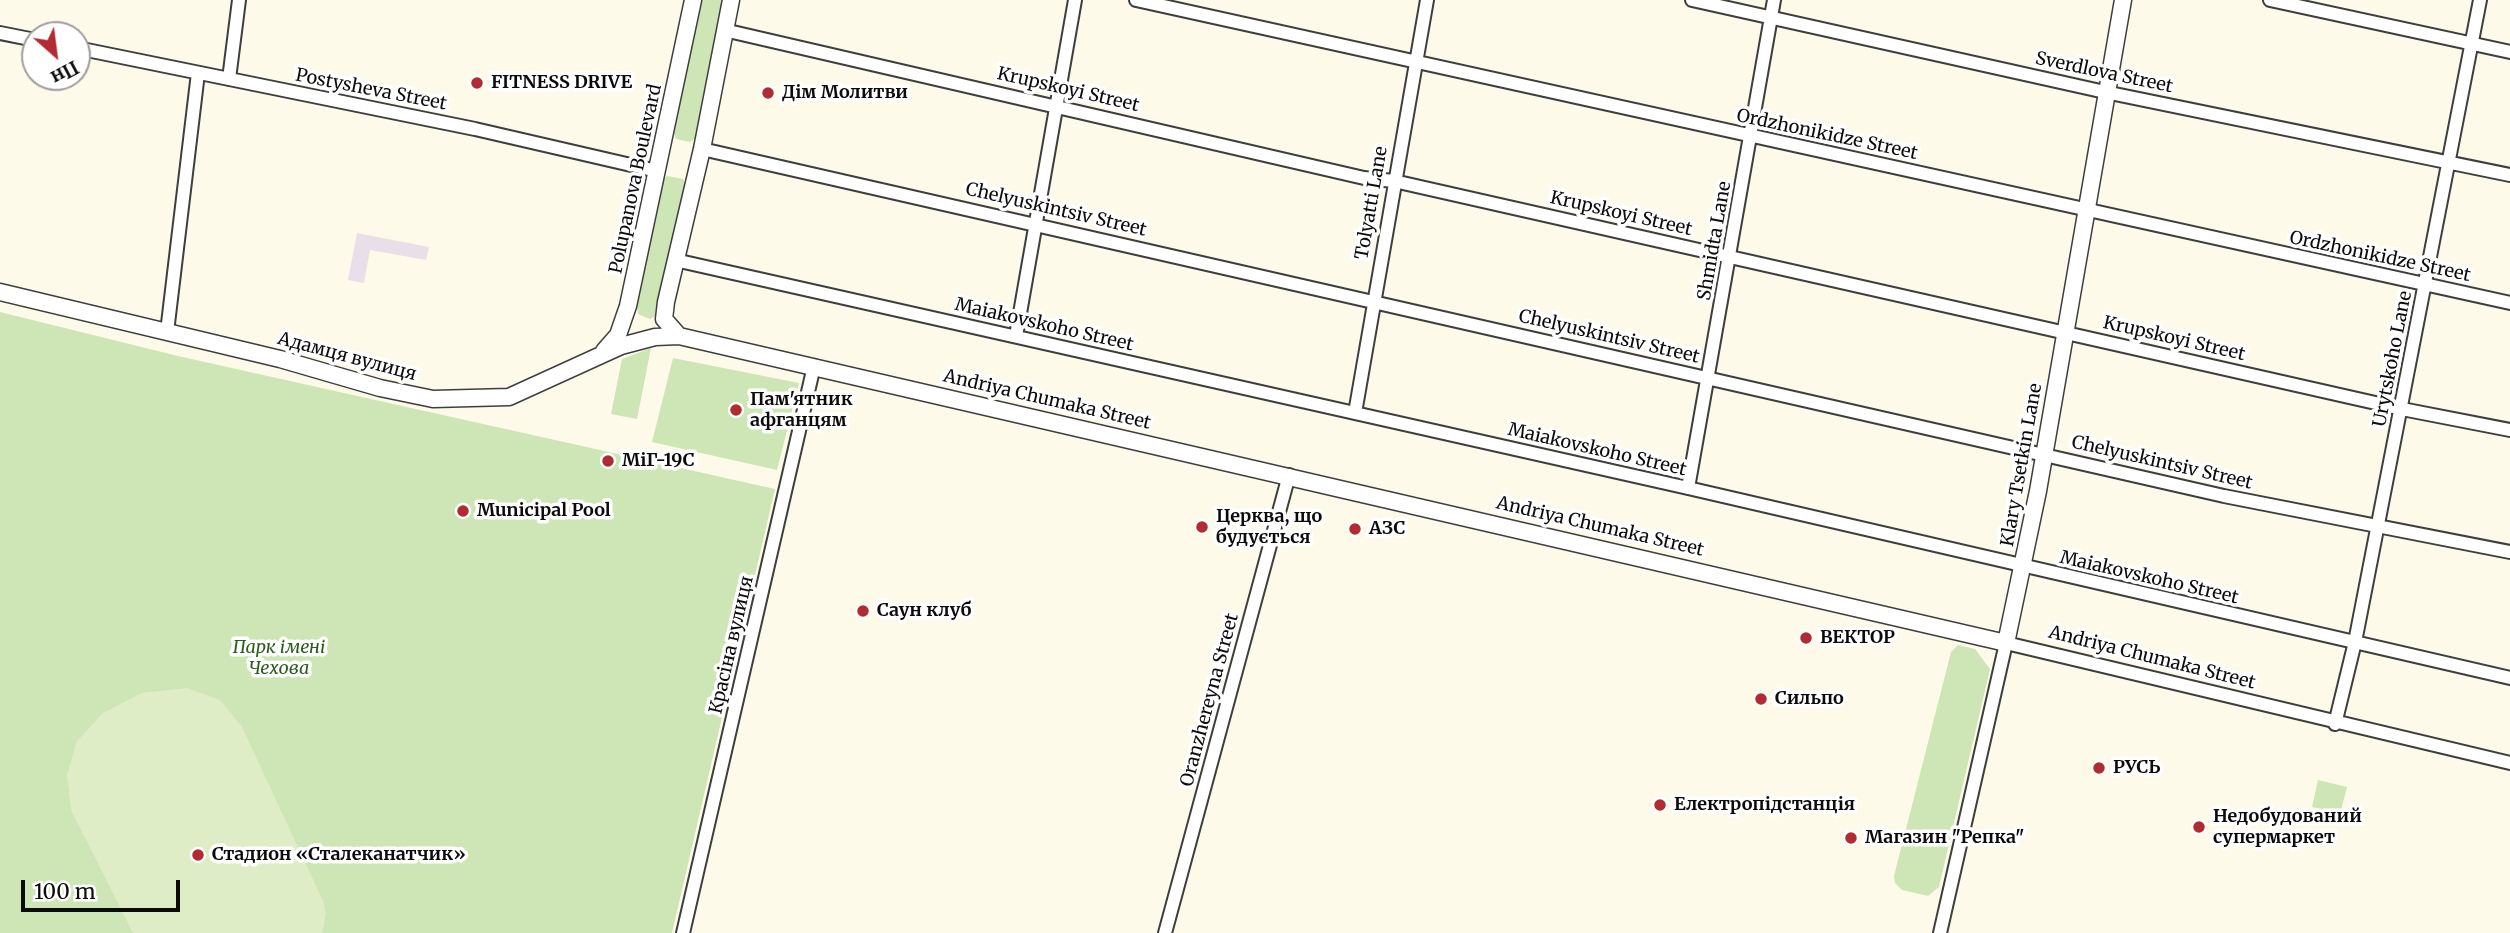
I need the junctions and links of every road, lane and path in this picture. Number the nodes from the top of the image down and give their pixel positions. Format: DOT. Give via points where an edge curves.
graph roads {
  1 [pos="239,0"];
  2 [pos="693,0"];
  3 [pos="732,0"];
  4 [pos="1074,0"];
  5 [pos="1136,0"];
  6 [pos="1427,0"];
  7 [pos="1692,0"];
  8 [pos="1774,0"];
  9 [pos="2123,0"];
  10 [pos="2270,0"];
  11 [pos="2480,0"];
  12 [pos="1771,18"];
  13 [pos="724,30"];
  14 [pos="0,33"];
  15 [pos="21,37"];
  16 [pos="2472,43"];
  17 [pos="91,51"];
  18 [pos="2510,52"];
  19 [pos="1415,62"];
  20 [pos="198,73"];
  21 [pos="229,79"];
  22 [pos="2105,92"];
  23 [pos="1055,104"];
  24 [pos="1752,137"];
  25 [pos="702,149"];
  26 [pos="2449,161"];
  27 [pos="657,171"];
  28 [pos="2510,175"];
  29 [pos="1394,181"];
  30 [pos="2084,210"];
  31 [pos="1034,223"];
  32 [pos="1731,257"];
  33 [pos="675,260"];
  34 [pos="2425,285"];
  35 [pos="0,292"];
  36 [pos="1373,300"];
  37 [pos="2510,303"];
  38 [pos="628,306"];
  39 [pos="167,332"];
  40 [pos="2066,333"];
  41 [pos="679,336"];
  42 [pos="1016,336"];
  43 [pos="655,337"];
  44 [pos="598,358"];
  45 [pos="814,366"];
  46 [pos="1707,377"];
  47 [pos="2402,409"];
  48 [pos="1354,413"];
  49 [pos="2510,430"];
  50 [pos="2043,454"];
  51 [pos="1289,475"];
  52 [pos="1688,488"];
  53 [pos="2377,528"];
  54 [pos="2510,552"];
  55 [pos="2023,567"];
  56 [pos="2355,642"];
  57 [pos="2006,643"];
  58 [pos="2510,678"];
  59 [pos="2335,724"];
  60 [pos="2510,763"];
  61 [pos="683,933"];
  62 [pos="1166,933"];
  63 [pos="1940,933"];
  1 -- 21 [label="street"];
  2 -- 27 [label="street, Polupanova Boulevard"];
  3 -- 13 [label="street"];
  4 -- 23 [label="street"];
  5 -- 19 [label="street, Ordzhonikidze Street"];
  6 -- 19 [label="street, Tolyatti Lane"];
  7 -- 12 [label="street, Sverdlova Street"];
  8 -- 12 [label="street, Shmidta Lane"];
  9 -- 22 [label="street, Klary Tsetkin Lane"];
  10 -- 16 [label="street"];
  11 -- 16 [label="street, Urytskoho Lane"];
  12 -- 22 [label="street, Sverdlova Street"];
  12 -- 24 [label="street, Shmidta Lane"];
  13 -- 23 [label="street, Krupskoyi Street"];
  13 -- 25 [label="street"];
  14 -- 15 [label="street"];
  16 -- 18 [label="street"];
  16 -- 26 [label="street, Urytskoho Lane"];
  17 -- 20 [label="street, Postysheva Street"];
  19 -- 24 [label="street, Ordzhonikidze Street"];
  19 -- 29 [label="street, Tolyatti Lane"];
  20 -- 21 [label="street, Postysheva Street"];
  20 -- 39 [label="street"];
  21 -- 27 [label="street, Postysheva Street"];
  22 -- 26 [label="street, Sverdlova Street"];
  22 -- 30 [label="street, Klary Tsetkin Lane"];
  23 -- 29 [label="street, Krupskoyi Street" via="1364,178"];
  23 -- 31 [label="street"];
  24 -- 30 [label="street, Ordzhonikidze Street"];
  24 -- 32 [label="street, Shmidta Lane"];
  25 -- 31 [label="street, Chelyuskintsiv Street"];
  25 -- 33 [label="street"];
  26 -- 28 [label="street, Sverdlova Street"];
  26 -- 34 [label="street, Urytskoho Lane"];
  27 -- 38 [label="street, Polupanova Boulevard"];
  29 -- 32 [label="street, Krupskoyi Street"];
  29 -- 36 [label="street, Tolyatti Lane"];
  30 -- 34 [label="street, Ordzhonikidze Street"];
  30 -- 40 [label="street, Klary Tsetkin Lane"];
  31 -- 36 [label="street, Chelyuskintsiv Street"];
  31 -- 42 [label="street"];
  32 -- 40 [label="street, Krupskoyi Street"];
  32 -- 46 [label="street, Shmidta Lane"];
  33 -- 41 [label="street" via="664,319"];
  33 -- 42 [label="street, Maiakovskoho Street"];
  34 -- 37 [label="street, Ordzhonikidze Street"];
  34 -- 47 [label="street, Urytskoho Lane"];
  35 -- 39 [label="street, Адамця вулиця"];
  36 -- 46 [label="street, Chelyuskintsiv Street"];
  36 -- 48 [label="street, Tolyatti Lane"];
  38 -- 43 [label="street" via="630,320 640,333"];
  38 -- 44 [label="street, Polupanova Boulevard" via="618,335"];
  39 -- 44 [label="street, Адамця вулиця" via="433,399 509,397"];
  40 -- 47 [label="street, Krupskoyi Street"];
  40 -- 50 [label="street, Klary Tsetkin Lane"];
  41 -- 43 [label="street, Адамця вулиця"];
  41 -- 45 [label="street, Andriya Chumaka Street"];
  42 -- 48 [label="street, Maiakovskoho Street"];
  43 -- 44 [label="street, Адамця вулиця"];
  45 -- 51 [label="street, Andriya Chumaka Street"];
  45 -- 61 [label="street, Красіна вулиця"];
  46 -- 50 [label="street, Chelyuskintsiv Street"];
  46 -- 52 [label="street, Shmidta Lane"];
  47 -- 49 [label="street, Krupskoyi Street"];
  47 -- 53 [label="street, Urytskoho Lane"];
  48 -- 52 [label="street, Maiakovskoho Street"];
  50 -- 53 [label="street, Chelyuskintsiv Street"];
  50 -- 55 [label="street, Klary Tsetkin Lane"];
  51 -- 57 [label="street, Andriya Chumaka Street"];
  51 -- 62 [label="street, Oranzhereyna Street"];
  52 -- 55 [label="street, Maiakovskoho Street"];
  53 -- 54 [label="street, Chelyuskintsiv Street"];
  53 -- 56 [label="street, Urytskoho Lane"];
  55 -- 56 [label="street, Maiakovskoho Street"];
  55 -- 57 [label="street, Klary Tsetkin Lane"];
  56 -- 58 [label="street, Maiakovskoho Street"];
  56 -- 59 [label="street, Urytskoho Lane"];
  57 -- 59 [label="street, Andriya Chumaka Street"];
  57 -- 63 [label="street, Klary Tsetkin Lane"];
  59 -- 60 [label="street, Andriya Chumaka Street"];
}
